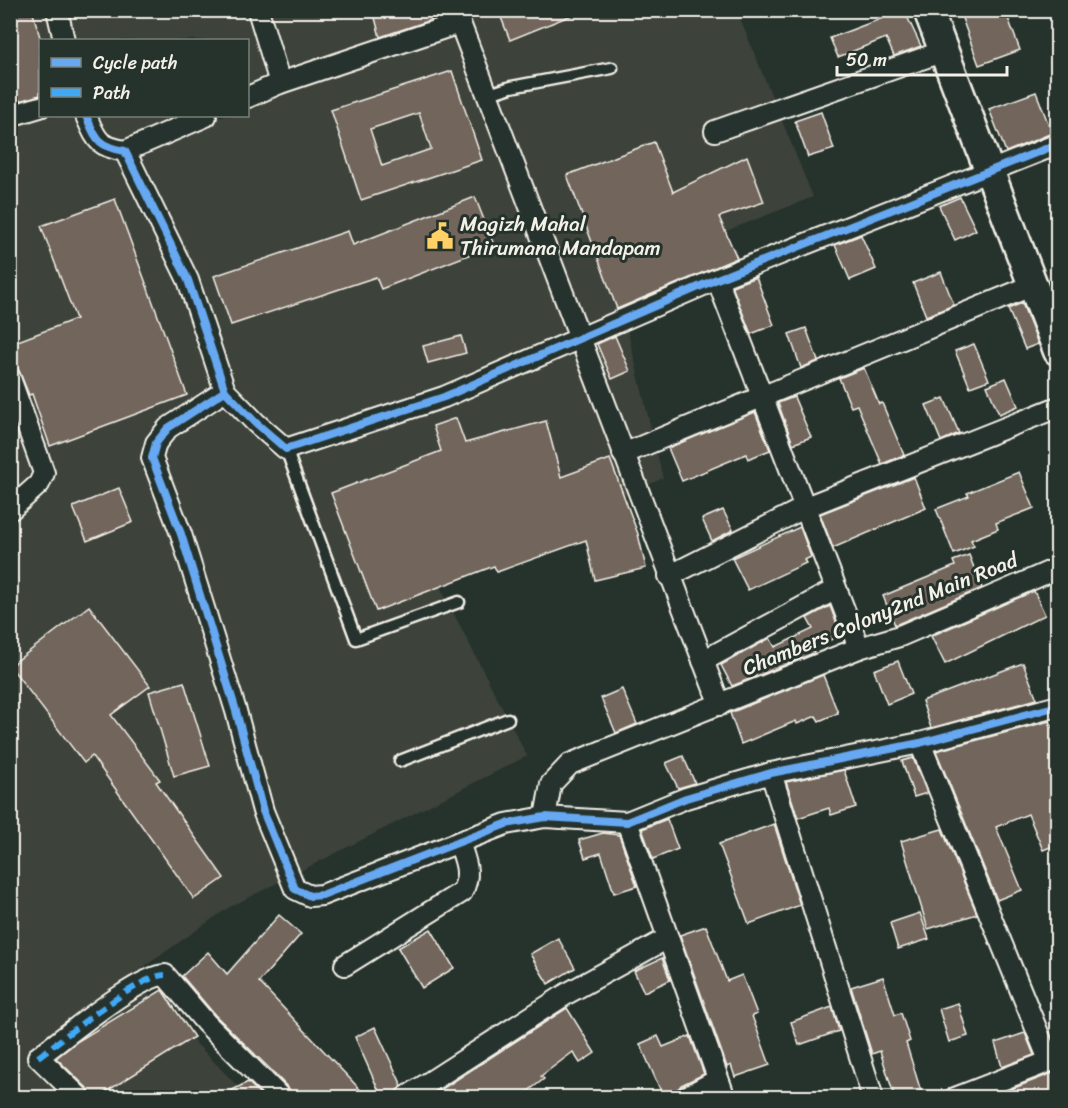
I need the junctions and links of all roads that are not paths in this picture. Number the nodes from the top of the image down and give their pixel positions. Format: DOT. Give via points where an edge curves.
graph roads {
  1 [pos="57,10"];
  2 [pos="258,10"];
  3 [pos="928,10"];
  4 [pos="457,17"];
  5 [pos="63,39"];
  6 [pos="944,51"];
  7 [pos="612,68"];
  8 [pos="280,83"];
  9 [pos="486,95"];
  10 [pos="249,97"];
  11 [pos="39,107"];
  12 [pos="10,116"];
  13 [pos="86,117"];
  14 [pos="204,117"];
  15 [pos="714,131"];
  16 [pos="1058,144"];
  17 [pos="125,151"];
  18 [pos="988,172"];
  19 [pos="717,279"];
  20 [pos="1031,286"];
  21 [pos="580,337"];
  22 [pos="1058,351"];
  23 [pos="10,378"];
  24 [pos="225,391"];
  25 [pos="762,395"];
  26 [pos="1058,407"];
  27 [pos="286,449"];
  28 [pos="623,454"];
  29 [pos="806,507"];
  30 [pos="10,510"];
  31 [pos="1058,568"];
  32 [pos="669,576"];
  33 [pos="837,589"];
  34 [pos="459,602"];
  35 [pos="859,648"];
  36 [pos="703,661"];
  37 [pos="720,705"];
  38 [pos="1058,706"];
  39 [pos="508,719"];
  40 [pos="920,742"];
  41 [pos="400,761"];
  42 [pos="771,773"];
  43 [pos="545,817"];
  44 [pos="627,822"];
  45 [pos="459,842"];
  46 [pos="668,938"];
  47 [pos="345,965"];
  48 [pos="1053,1059"];
  49 [pos="721,1089"];
  50 [pos="80,1098"];
  51 [pos="281,1098"];
  52 [pos="405,1098"];
  53 [pos="684,1098"];
  54 [pos="873,1098"];
  55 [pos="955,1098"];
  1 -- 5 [label="street"];
  2 -- 8 [label="street"];
  3 -- 6 [label="street"];
  4 -- 8 [label="street"];
  4 -- 9 [label="street"];
  6 -- 15 [label="street"];
  6 -- 18 [label="street"];
  7 -- 9 [label="lane"];
  8 -- 10 [label="street"];
  9 -- 21 [label="street"];
  11 -- 12 [label="street"];
  13 -- 17 [label="street" via="98,141 105,147"];
  14 -- 17 [label="street"];
  16 -- 18 [label="street"];
  17 -- 24 [label="street" via="188,280"];
  18 -- 19 [label="street"];
  18 -- 20 [label="street"];
  19 -- 21 [label="street"];
  19 -- 25 [label="street"];
  20 -- 22 [label="street"];
  20 -- 25 [label="street"];
  21 -- 27 [label="street" via="444,397"];
  21 -- 28 [label="street"];
  23 -- 30 [label="street" via="44,473 39,484"];
  24 -- 27 [label="street"];
  24 -- 45 [label="street" via="168,428 156,443 152,458 181,534 263,811 295,889 309,896 322,895"];
  25 -- 28 [label="street"];
  25 -- 29 [label="street"];
  26 -- 29 [label="street"];
  27 -- 34 [label="lane" via="356,639"];
  28 -- 32 [label="street"];
  29 -- 32 [label="street"];
  29 -- 33 [label="street"];
  31 -- 35 [label="street, Chambers Colony2nd Main Road" via="900,636"];
  32 -- 36 [label="street"];
  33 -- 35 [label="street"];
  33 -- 36 [label="street"];
  35 -- 37 [label="street, Chambers Colony2nd Main Road"];
  36 -- 37 [label="street"];
  37 -- 43 [label="street, Chambers Colony2nd Main Road" via="570,764 551,784"];
  38 -- 40 [label="street"];
  39 -- 41 [label="lane"];
  40 -- 42 [label="street"];
  40 -- 48 [label="street"];
  42 -- 44 [label="street" via="686,798"];
  42 -- 54 [label="street"];
  43 -- 44 [label="street"];
  43 -- 45 [label="street" via="506,824"];
  44 -- 46 [label="street"];
  45 -- 47 [label="street" via="469,872 462,892"];
  46 -- 49 [label="street"];
  46 -- 52 [label="street" via="568,993"];
  48 -- 55 [label="street"];
  49 -- 53 [label="street"];
  50 -- 51 [label="street" via="38,1057 132,988 149,978 165,975 206,1023"];
}
